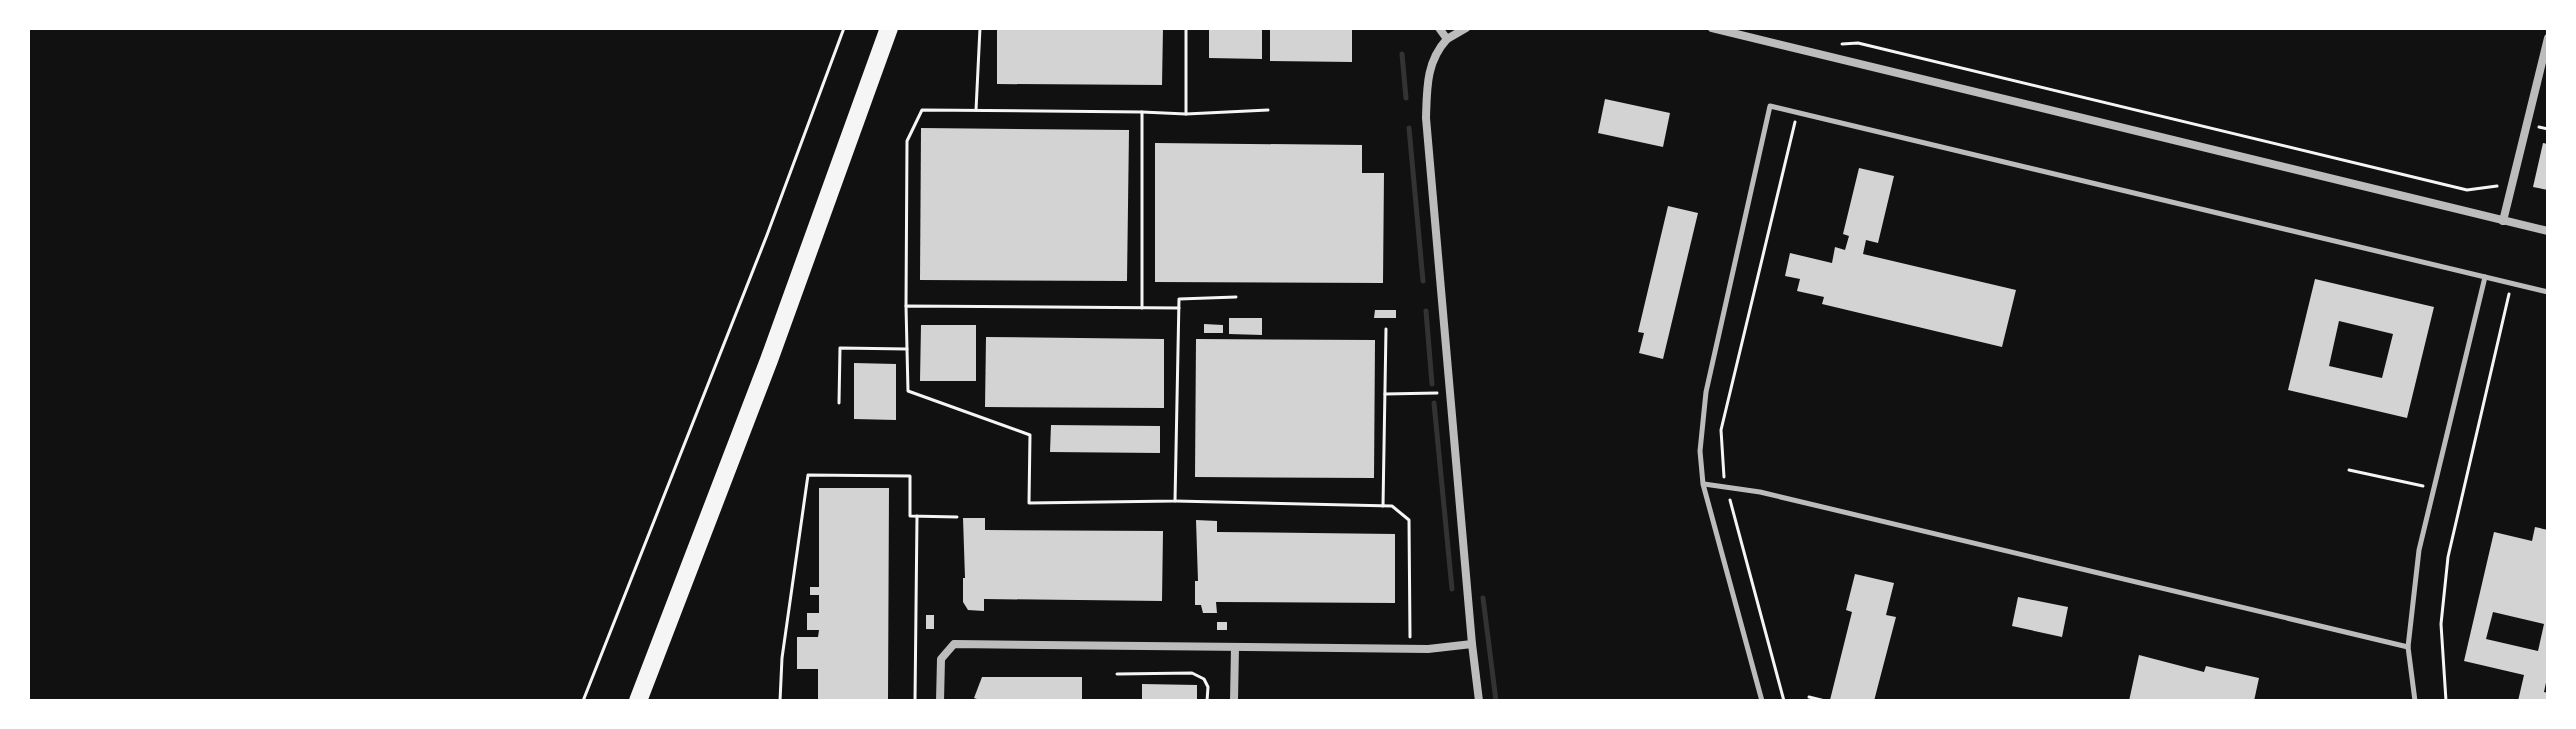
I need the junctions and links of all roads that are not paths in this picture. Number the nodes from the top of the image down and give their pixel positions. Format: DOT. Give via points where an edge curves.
graph roads {
  1 [pos="889,28"];
  2 [pos="1439,28"];
  3 [pos="1466,28"];
  4 [pos="1712,28"];
  5 [pos="2548,38"];
  6 [pos="1447,39"];
  7 [pos="2503,221"];
  8 [pos="2548,231"];
  9 [pos="2485,277"];
  10 [pos="2548,292"];
  11 [pos="1703,484"];
  12 [pos="1472,644"];
  13 [pos="1235,647"];
  14 [pos="2408,647"];
  15 [pos="638,701"];
  16 [pos="940,701"];
  17 [pos="1234,701"];
  18 [pos="1479,701"];
  19 [pos="1762,701"];
  20 [pos="2415,701"];
  1 -- 15 [label="highway"];
  2 -- 6 [label="street"];
  3 -- 6 [label="street"];
  4 -- 7 [label="street"];
  5 -- 7 [label="street"];
  6 -- 12 [label="street" via="1429,69 1426,118"];
  7 -- 8 [label="street"];
  9 -- 10 [label="lane"];
  9 -- 11 [label="lane" via="1770,106 1706,392 1700,451"];
  9 -- 14 [label="lane" via="2419,550"];
  11 -- 14 [label="lane" via="1775,496"];
  11 -- 19 [label="lane"];
  12 -- 13 [label="street" via="1410,649"];
  12 -- 18 [label="street"];
  13 -- 16 [label="street" via="954,644 941,659"];
  13 -- 17 [label="street"];
  14 -- 20 [label="lane"];
}
